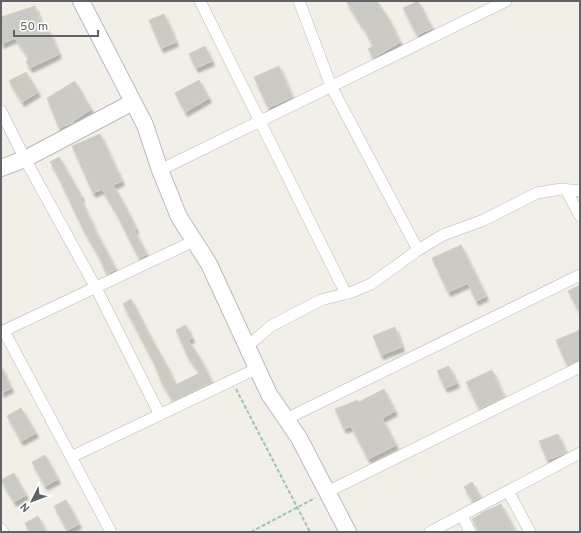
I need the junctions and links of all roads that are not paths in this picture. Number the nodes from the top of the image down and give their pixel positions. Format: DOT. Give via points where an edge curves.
graph roads {
  1 [pos="81,1"];
  2 [pos="200,1"];
  3 [pos="299,1"];
  4 [pos="506,1"];
  5 [pos="330,86"];
  6 [pos="133,102"];
  7 [pos="1,112"];
  8 [pos="260,121"];
  9 [pos="25,159"];
  10 [pos="1,168"];
  11 [pos="160,170"];
  12 [pos="566,190"];
  13 [pos="580,191"];
  14 [pos="580,216"];
  15 [pos="194,241"];
  16 [pos="418,250"];
  17 [pos="580,275"];
  18 [pos="96,288"];
  19 [pos="346,294"];
  20 [pos="2,332"];
  21 [pos="248,346"];
  22 [pos="580,367"];
  23 [pos="258,368"];
  24 [pos="160,415"];
  25 [pos="286,419"];
  26 [pos="580,453"];
  27 [pos="71,457"];
  28 [pos="508,491"];
  29 [pos="327,492"];
  30 [pos="462,515"];
  31 [pos="1,528"];
  32 [pos="3,532"];
  33 [pos="111,532"];
  34 [pos="348,532"];
  35 [pos="430,532"];
  36 [pos="470,532"];
  37 [pos="530,532"];
  1 -- 6 [label="main road"];
  2 -- 8 [label="street"];
  3 -- 5 [label="street"];
  4 -- 5 [label="street"];
  5 -- 8 [label="street"];
  5 -- 16 [label="street"];
  6 -- 9 [label="main road"];
  6 -- 11 [label="main road" via="145,125"];
  7 -- 9 [label="street"];
  8 -- 11 [label="street"];
  8 -- 19 [label="street"];
  9 -- 10 [label="main road"];
  9 -- 18 [label="street"];
  11 -- 15 [label="main road" via="179,217"];
  12 -- 13 [label="street"];
  12 -- 14 [label="street"];
  12 -- 16 [label="street" via="537,193 484,220 443,235"];
  15 -- 18 [label="street"];
  15 -- 21 [label="main road" via="209,264"];
  16 -- 19 [label="street" via="371,284"];
  17 -- 25 [label="street"];
  18 -- 20 [label="street"];
  18 -- 24 [label="street"];
  19 -- 21 [label="street" via="321,300 272,326"];
  20 -- 27 [label="street"];
  21 -- 23 [label="main road"];
  22 -- 29 [label="street"];
  23 -- 24 [label="street"];
  23 -- 25 [label="main road" via="268,394"];
  24 -- 27 [label="street"];
  25 -- 29 [label="main road" via="299,438"];
  26 -- 28 [label="street"];
  27 -- 33 [label="street"];
  28 -- 30 [label="street"];
  28 -- 37 [label="street"];
  29 -- 34 [label="main road"];
  30 -- 35 [label="street"];
  30 -- 36 [label="street"];
  31 -- 32 [label="street"];
}
